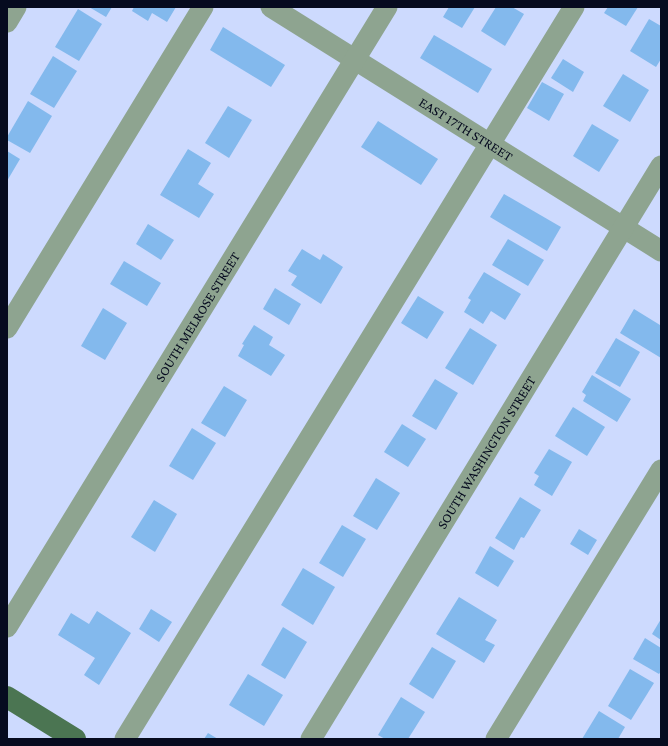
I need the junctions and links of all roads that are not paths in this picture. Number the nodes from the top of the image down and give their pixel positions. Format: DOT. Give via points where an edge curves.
graph roads {
  1 [pos="16,7"];
  2 [pos="204,7"];
  3 [pos="271,7"];
  4 [pos="387,7"];
  5 [pos="574,7"];
  6 [pos="7,22"];
  7 [pos="355,59"];
  8 [pos="490,144"];
  9 [pos="661,166"];
  10 [pos="623,228"];
  11 [pos="661,251"];
  12 [pos="7,328"];
  13 [pos="661,470"];
  14 [pos="7,626"];
  15 [pos="7,697"];
  16 [pos="75,739"];
  17 [pos="125,739"];
  18 [pos="311,739"];
  19 [pos="496,739"];
  1 -- 6 [label="street"];
  2 -- 12 [label="street"];
  3 -- 7 [label="street, EAST 17TH STREET"];
  4 -- 7 [label="street, SOUTH MELROSE STREET"];
  5 -- 8 [label="street"];
  7 -- 8 [label="street, EAST 17TH STREET"];
  7 -- 14 [label="street, SOUTH MELROSE STREET"];
  8 -- 10 [label="street, EAST 17TH STREET"];
  8 -- 17 [label="street"];
  9 -- 10 [label="street, SOUTH WASHINGTON STREET"];
  10 -- 11 [label="street, EAST 17TH STREET"];
  10 -- 18 [label="street, SOUTH WASHINGTON STREET"];
  13 -- 19 [label="street"];
  15 -- 16 [label="main road"];
}
